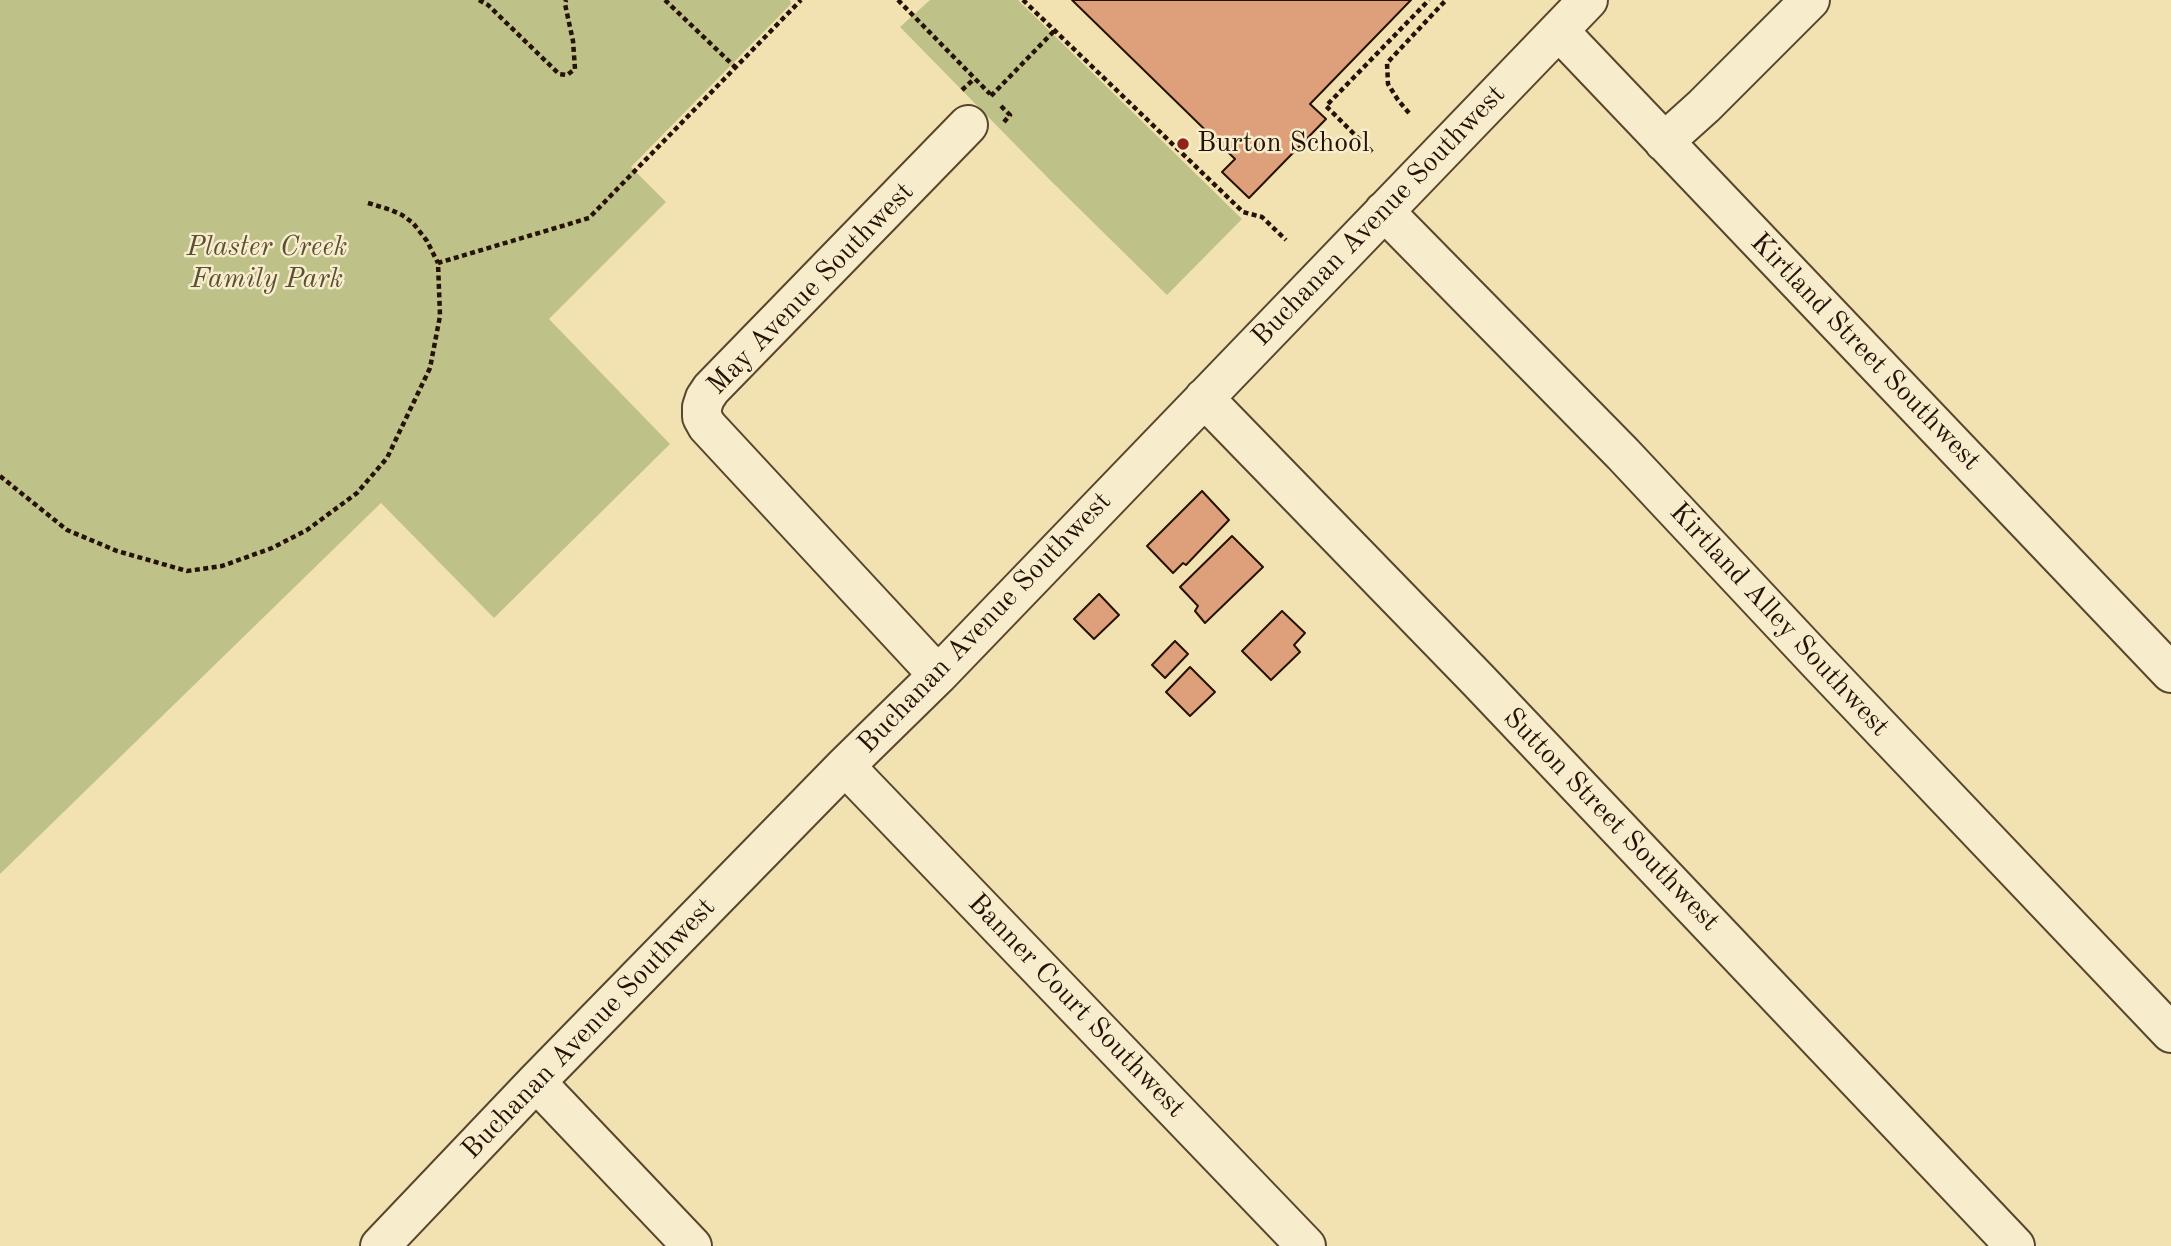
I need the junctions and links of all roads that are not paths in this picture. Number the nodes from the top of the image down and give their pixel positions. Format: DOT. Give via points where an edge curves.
graph roads {
  1 [pos="1588,0"];
  2 [pos="1810,0"];
  3 [pos="1559,31"];
  4 [pos="973,104"];
  5 [pos="1664,142"];
  6 [pos="1384,211"];
  7 [pos="1204,398"];
  8 [pos="2171,673"];
  9 [pos="938,675"];
  10 [pos="845,766"];
  11 [pos="2171,1033"];
  12 [pos="536,1082"];
  13 [pos="380,1246"];
  14 [pos="692,1246"];
  15 [pos="1306,1246"];
  16 [pos="2015,1246"];
  1 -- 3 [label="street, Buchanan Avenue Southwest"];
  2 -- 5 [label="street"];
  3 -- 5 [label="street, Kirtland Street Southwest"];
  3 -- 6 [label="street, Buchanan Avenue Southwest"];
  4 -- 9 [label="street, May Avenue Southwest" via="711,389 702,407 707,425"];
  5 -- 8 [label="street, Kirtland Street Southwest"];
  6 -- 7 [label="street, Buchanan Avenue Southwest"];
  6 -- 11 [label="street, Kirtland Alley Southwest" via="1623,454"];
  7 -- 9 [label="street, Buchanan Avenue Southwest"];
  7 -- 16 [label="street, Sutton Street Southwest"];
  9 -- 10 [label="street, Buchanan Avenue Southwest"];
  10 -- 12 [label="street, Buchanan Avenue Southwest"];
  10 -- 15 [label="street, Banner Court Southwest"];
  12 -- 13 [label="street, Buchanan Avenue Southwest"];
  12 -- 14 [label="street"];
}
